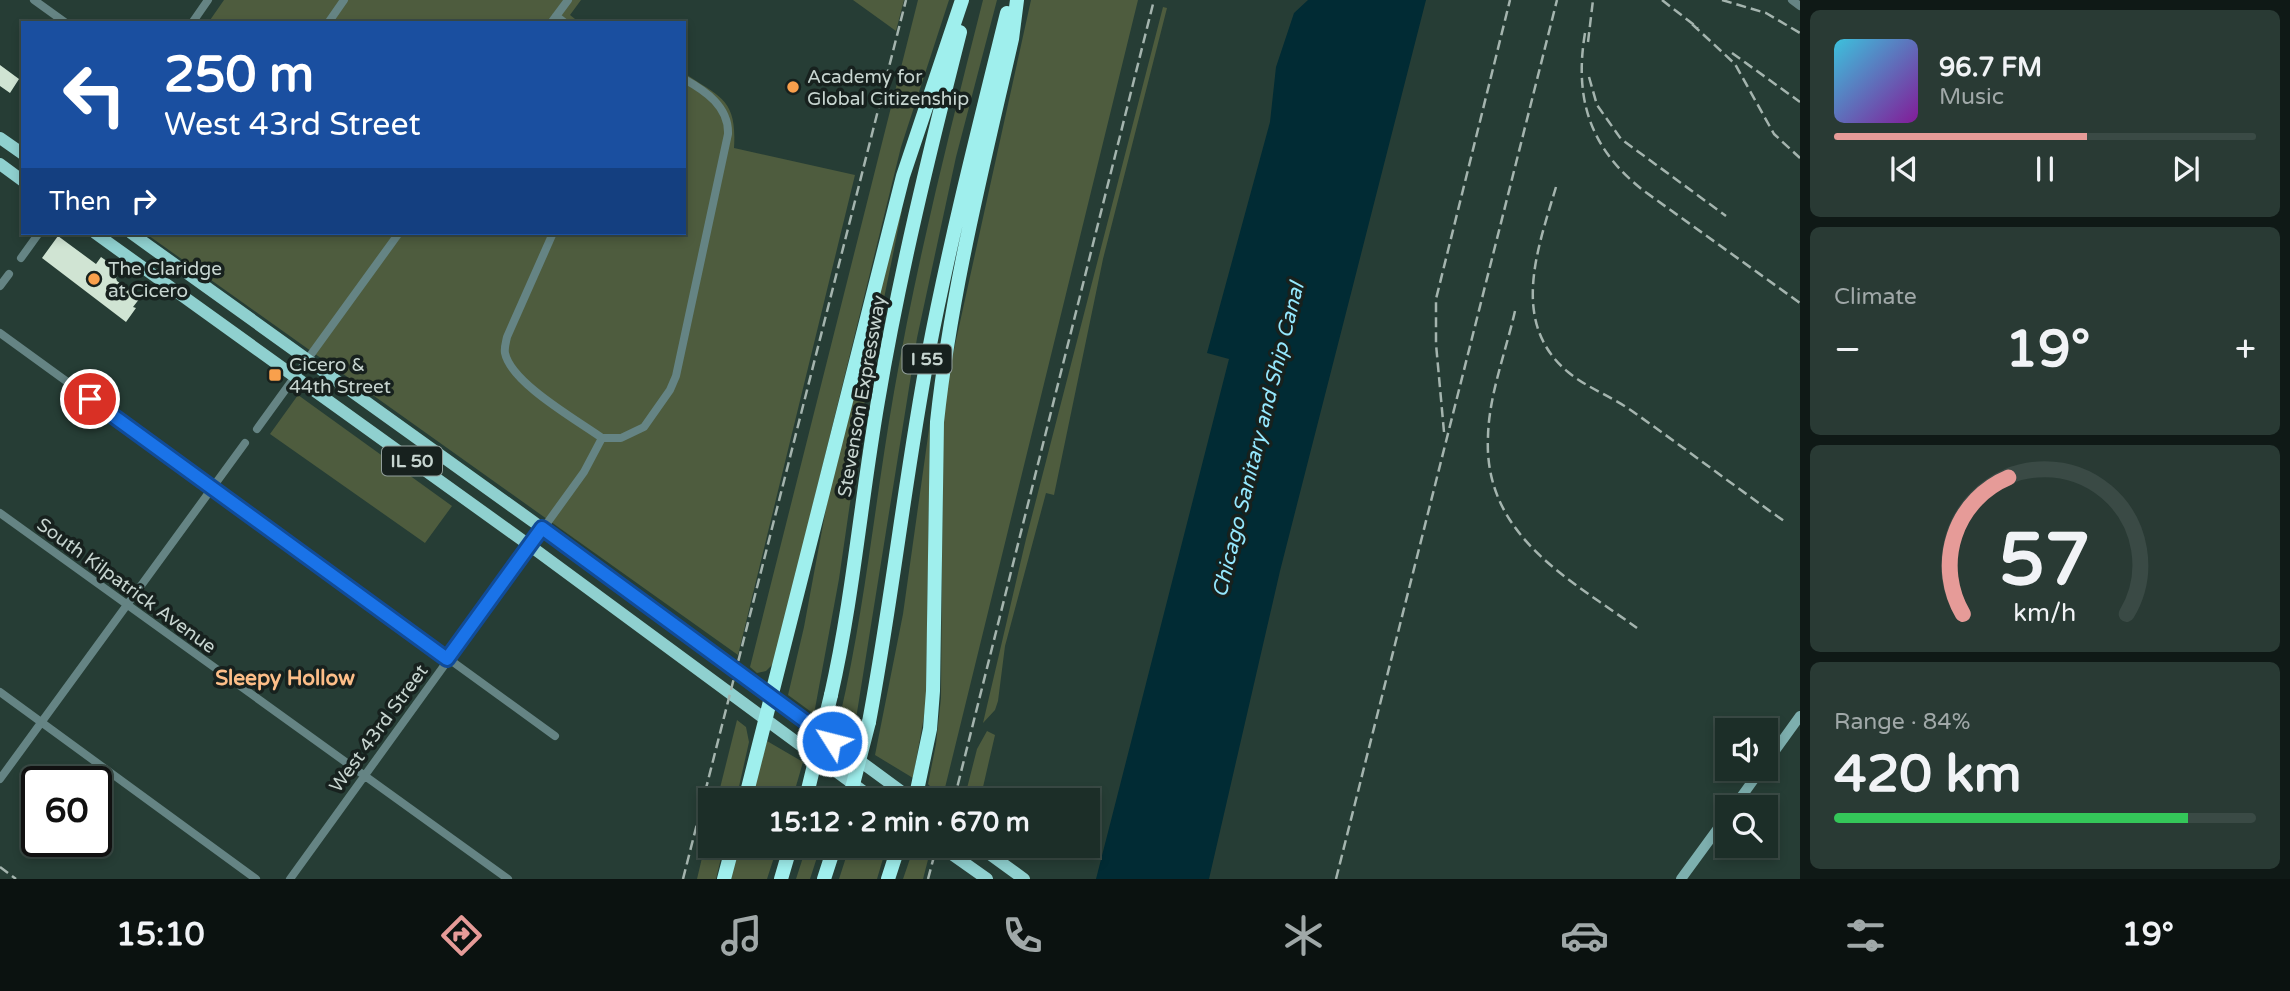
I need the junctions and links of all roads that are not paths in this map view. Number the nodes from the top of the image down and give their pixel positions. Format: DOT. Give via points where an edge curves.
graph roads {
  1 [pos="34,0"];
  2 [pos="208,0"];
  3 [pos="344,0"];
  4 [pos="965,0"];
  5 [pos="1011,0"];
  6 [pos="1017,0"];
  7 [pos="1792,0"];
  8 [pos="562,2"];
  9 [pos="1800,6"];
  10 [pos="554,19"];
  11 [pos="63,21"];
  12 [pos="193,21"];
  13 [pos="329,21"];
  14 [pos="686,80"];
  15 [pos="0,138"];
  16 [pos="21,153"];
  17 [pos="0,164"];
  18 [pos="21,180"];
  19 [pos="38,235"];
  20 [pos="98,235"];
  21 [pos="134,235"];
  22 [pos="398,235"];
  23 [pos="552,235"];
  24 [pos="21,258"];
  25 [pos="9,274"];
  26 [pos="0,286"];
  27 [pos="0,333"];
  28 [pos="307,359"];
  29 [pos="295,377"];
  30 [pos="257,429"];
  31 [pos="602,438"];
  32 [pos="245,443"];
  33 [pos="212,488"];
  34 [pos="0,513"];
  35 [pos="542,528"];
  36 [pos="529,545"];
  37 [pos="127,605"];
  38 [pos="447,659"];
  39 [pos="0,692"];
  40 [pos="773,698"];
  41 [pos="1800,716"];
  42 [pos="42,722"];
  43 [pos="766,722"];
  44 [pos="555,736"];
  45 [pos="1778,746"];
  46 [pos="363,776"];
  47 [pos="0,779"];
  48 [pos="748,788"];
  49 [pos="808,788"];
  50 [pos="852,788"];
  51 [pos="858,788"];
  52 [pos="897,788"];
  53 [pos="917,788"];
  54 [pos="1715,832"];
  55 [pos="730,858"];
  56 [pos="787,858"];
  57 [pos="831,858"];
  58 [pos="895,858"];
  59 [pos="957,858"];
  60 [pos="995,858"];
  61 [pos="256,879"];
  62 [pos="290,879"];
  63 [pos="508,879"];
  64 [pos="724,879"];
  65 [pos="781,879"];
  66 [pos="824,879"];
  67 [pos="888,879"];
  68 [pos="987,879"];
  69 [pos="1024,879"];
  70 [pos="1681,879"];
  1 -- 11 [label="street"];
  2 -- 12 [label="street"];
  3 -- 13 [label="street"];
  4 -- 40 [label="highway" via="903,176"];
  4 -- 49 [label="highway, Stevenson Expressway / I 55, bridge" via="897,297 843,641"];
  5 -- 50 [label="highway, I 55, bridge" via="928,356 894,582"];
  6 -- 53 [label="highway" via="958,273 941,383 933,691"];
  7 -- 9 [label="street"];
  8 -- 10 [label="street"];
  14 -- 31 [label="street" via="719,105 728,134 676,376 644,427 621,438"];
  15 -- 16 [label="main road"];
  17 -- 18 [label="main road"];
  19 -- 24 [label="street"];
  20 -- 29 [label="main road, IL 50"];
  21 -- 28 [label="main road, IL 50"];
  22 -- 28 [label="street"];
  23 -- 31 [label="street" via="507,337 505,352 525,382"];
  25 -- 26 [label="street"];
  27 -- 33 [label="street"];
  28 -- 29 [label="street"];
  28 -- 35 [label="main road, IL 50"];
  29 -- 30 [label="street"];
  29 -- 36 [label="main road, IL 50"];
  31 -- 35 [label="street, West 43rd Street" via="584,472"];
  32 -- 33 [label="street"];
  33 -- 37 [label="street"];
  33 -- 38 [label="street"];
  34 -- 37 [label="street, South Kilpatrick Avenue"];
  35 -- 36 [label="street, West 43rd Street"];
  35 -- 40 [label="main road, IL 50"];
  36 -- 38 [label="street, West 43rd Street"];
  36 -- 43 [label="main road, IL 50"];
  37 -- 42 [label="street"];
  37 -- 46 [label="street, South Kilpatrick Avenue"];
  38 -- 44 [label="street"];
  38 -- 46 [label="street, West 43rd Street"];
  39 -- 42 [label="street"];
  40 -- 43 [label="highway"];
  40 -- 52 [label="main road, IL 50"];
  41 -- 45 [label="main road"];
  42 -- 47 [label="street"];
  42 -- 61 [label="street"];
  43 -- 48 [label="highway"];
  43 -- 51 [label="main road, IL 50"];
  46 -- 62 [label="street, West 43rd Street"];
  46 -- 63 [label="street, South Kilpatrick Avenue"];
  54 -- 70 [label="main road"];
  55 -- 64 [label="highway"];
  56 -- 65 [label="highway"];
  57 -- 66 [label="highway"];
  58 -- 67 [label="highway"];
  59 -- 68 [label="main road"];
  60 -- 69 [label="main road"];
}
